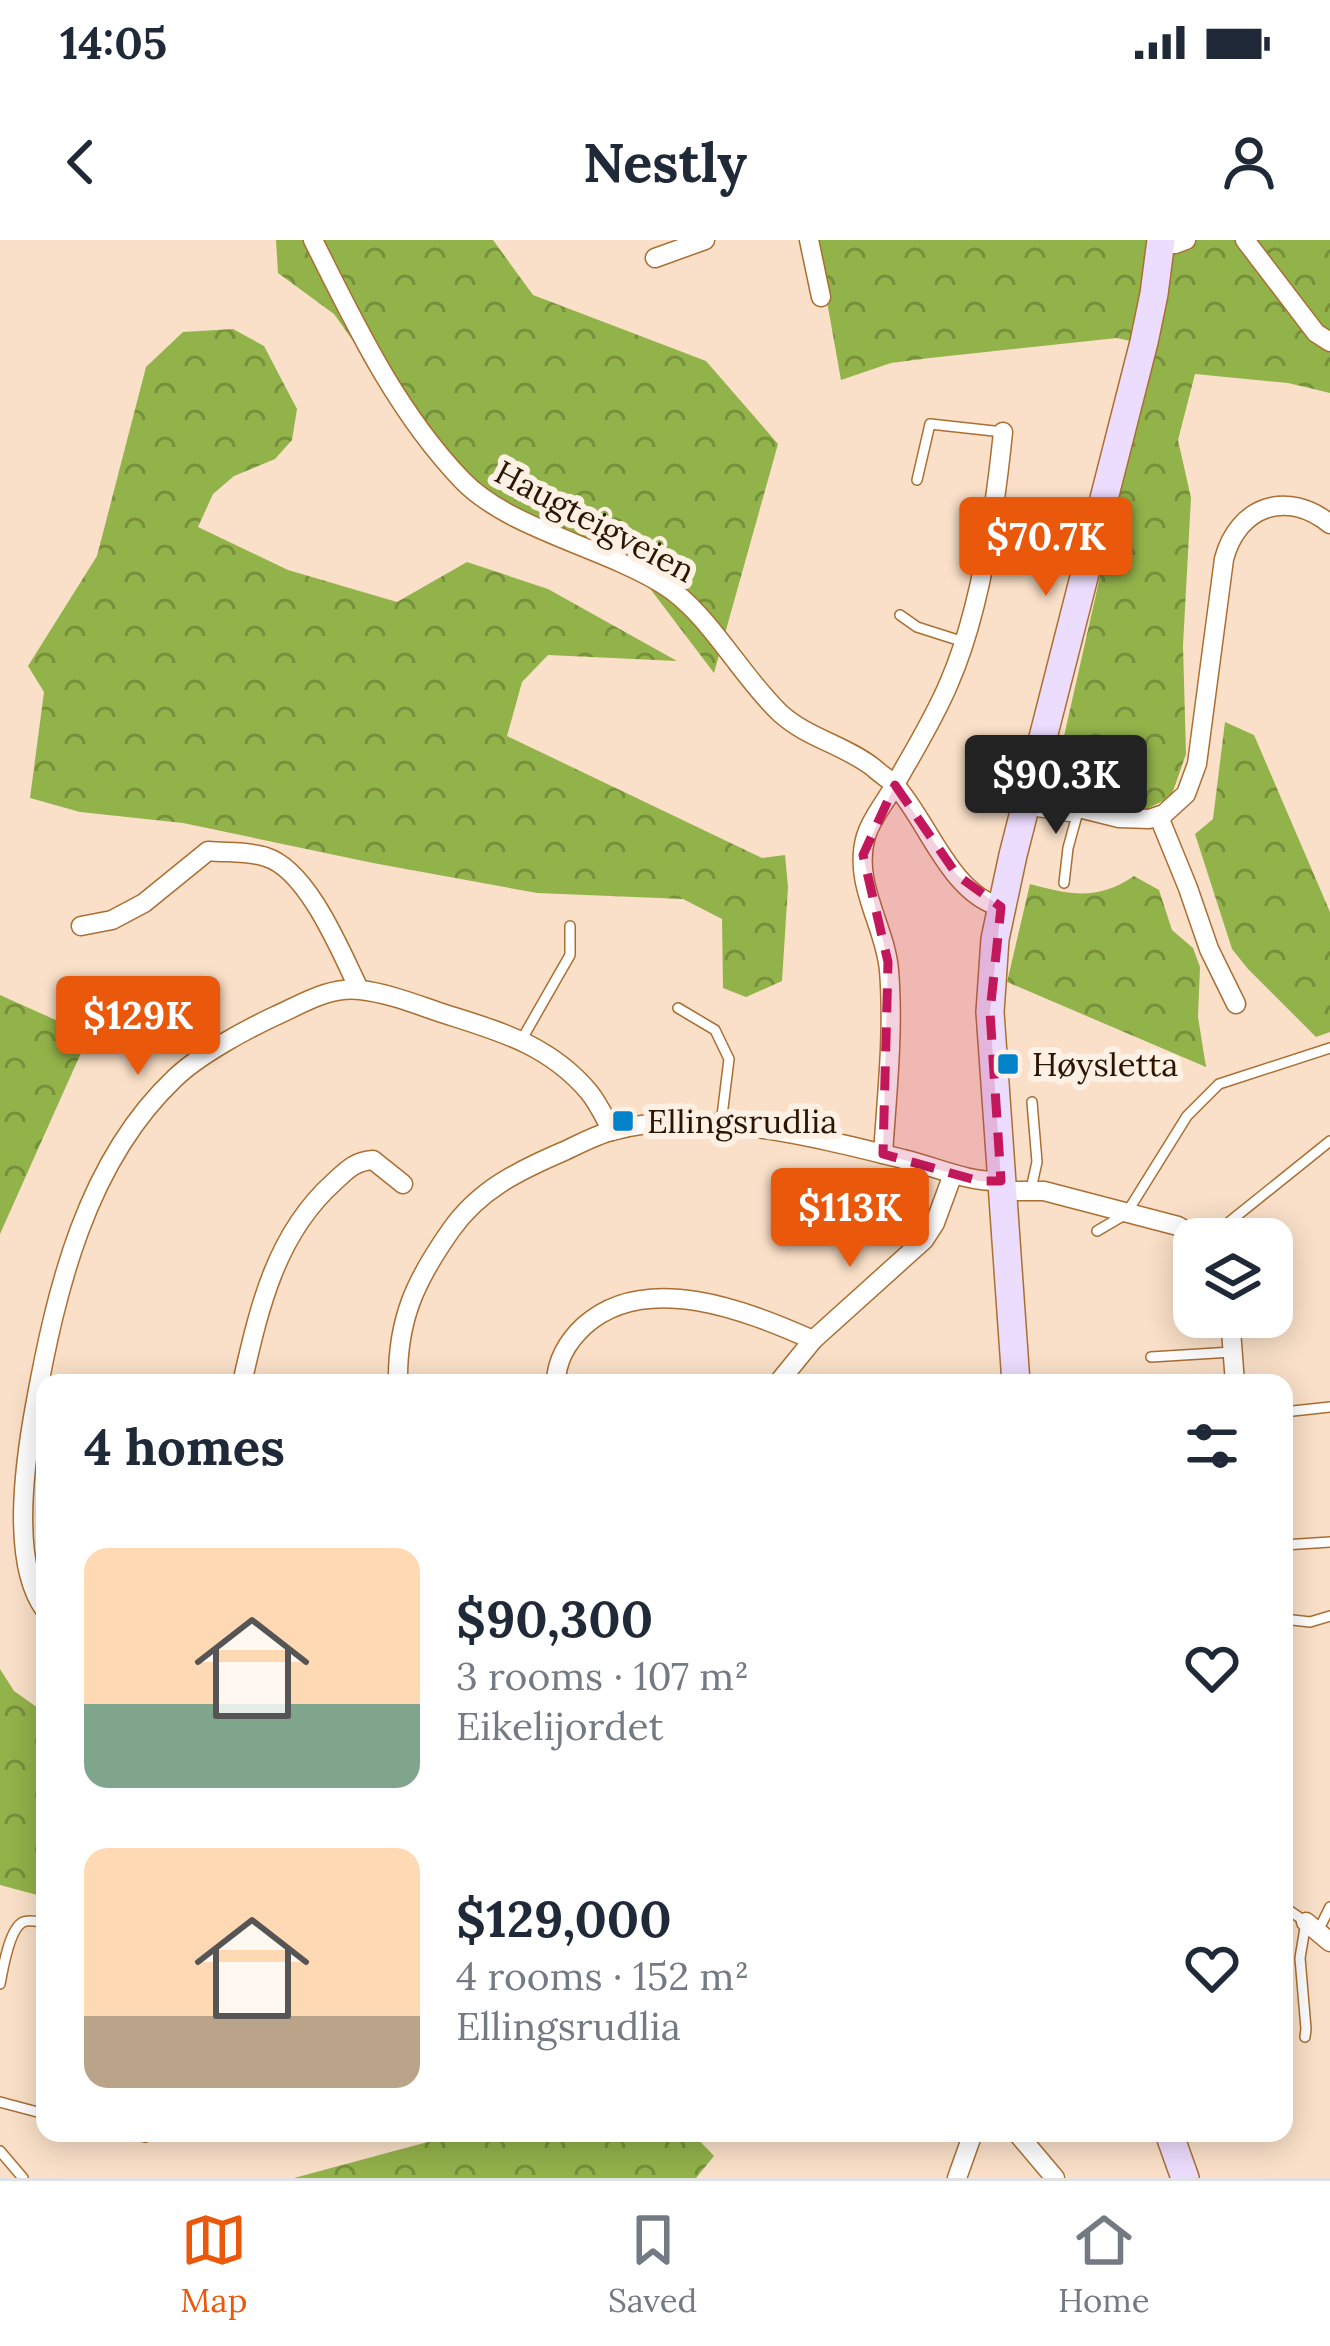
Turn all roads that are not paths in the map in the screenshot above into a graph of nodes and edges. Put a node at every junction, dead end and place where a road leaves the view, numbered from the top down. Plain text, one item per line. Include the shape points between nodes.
1 (313, 240) edge
2 (705, 240) edge
3 (809, 240) edge
4 (1245, 240) edge
5 (1169, 241) edge
6 (655, 258) dead end
7 (821, 297) dead end
8 (1330, 342) edge
9 (1003, 432) joint
10 (917, 480) dead end
11 (1330, 524) edge
12 (900, 615) dead end
13 (964, 642) junction
14 (895, 785) junction
15 (1028, 794) junction
16 (1079, 808) junction
17 (1159, 817) junction
18 (1064, 884) dead end
19 (1001, 907) junction
20 (81, 926) dead end
21 (571, 926) dead end
22 (359, 989) junction
23 (1236, 1004) dead end
24 (678, 1008) dead end
25 (522, 1039) junction
26 (1330, 1048) edge
27 (1032, 1102) dead end
28 (721, 1124) junction
29 (612, 1130) junction
30 (1330, 1142) edge
31 (883, 1154) junction
32 (952, 1174) junction
33 (403, 1184) dead end
34 (1001, 1186) junction
35 (1030, 1189) junction
36 (1126, 1214) junction
37 (1231, 1218) edge
38 (1173, 1225) edge
39 (1097, 1231) dead end
40 (1231, 1338) edge
41 (813, 1340) junction
42 (1232, 1352) junction
43 (1151, 1357) dead end
44 (40, 1374) edge
45 (244, 1374) edge
46 (399, 1374) edge
47 (556, 1374) edge
48 (785, 1374) edge
49 (1015, 1374) edge
50 (1233, 1374) edge
51 (36, 1399) edge
52 (1330, 1407) edge
53 (1293, 1411) edge
54 (1330, 1542) edge
55 (1293, 1544) edge
56 (36, 1595) edge
57 (1330, 1616) edge
58 (1293, 1620) edge
59 (1330, 1907) edge
60 (1293, 1914) edge
61 (36, 1922) edge
62 (1318, 1932) edge
63 (0, 1984) edge
64 (1305, 2037) dead end
65 (0, 2102) edge
66 (36, 2112) edge
67 (970, 2142) edge
68 (1025, 2142) edge
69 (1172, 2142) edge
70 (0, 2151) edge
71 (23, 2178) edge
72 (957, 2178) edge
73 (1055, 2178) edge
74 (1185, 2178) edge

1 - 14 street, Haugteigveien via 387,381 478,495 674,592 796,728
2 - 6 street
3 - 7 street
4 - 8 street
5 - 15 main road
9 - 10 lane via 930,424
9 - 13 street via 996,503
11 - 17 street via 1288,505 1258,512 1235,531 1224,559 1193,780
12 - 13 lane
13 - 14 street
14 - 19 street, Haugteigveien via 957,875
14 - 31 street via 866,832 862,855 888,962
15 - 16 street via 1074,799
15 - 19 main road
16 - 17 street
16 - 18 lane
17 - 23 street
19 - 34 main road via 990,1012
20 - 22 street via 144,903 208,851 267,857 319,907
21 - 25 lane via 570,955
22 - 25 street
22 - 44 street via 328,992 250,1027 178,1075 134,1122 70,1250
24 - 28 lane via 715,1030 729,1059
25 - 29 street via 590,1093
26 - 36 lane via 1220,1084 1186,1116
27 - 35 lane via 1037,1162
28 - 29 street
28 - 31 street
29 - 46 street via 503,1179 460,1216 407,1304
30 - 37 lane
31 - 32 street
32 - 34 street
32 - 41 street via 924,1240
33 - 45 street via 373,1160 358,1160 319,1196 280,1252
34 - 35 street
34 - 49 main road
35 - 36 street
36 - 38 street
36 - 39 lane
40 - 42 street
41 - 47 street via 773,1322 658,1298 617,1304 589,1322 569,1340
41 - 48 street
42 - 43 lane
42 - 50 street
51 - 56 street via 23,1502
52 - 53 lane
54 - 55 lane
57 - 58 lane
59 - 62 lane
60 - 62 lane
61 - 63 lane via 19,1924
62 - 64 lane via 1300,1958
65 - 66 lane
67 - 72 street
68 - 73 street
69 - 74 main road
70 - 71 lane

